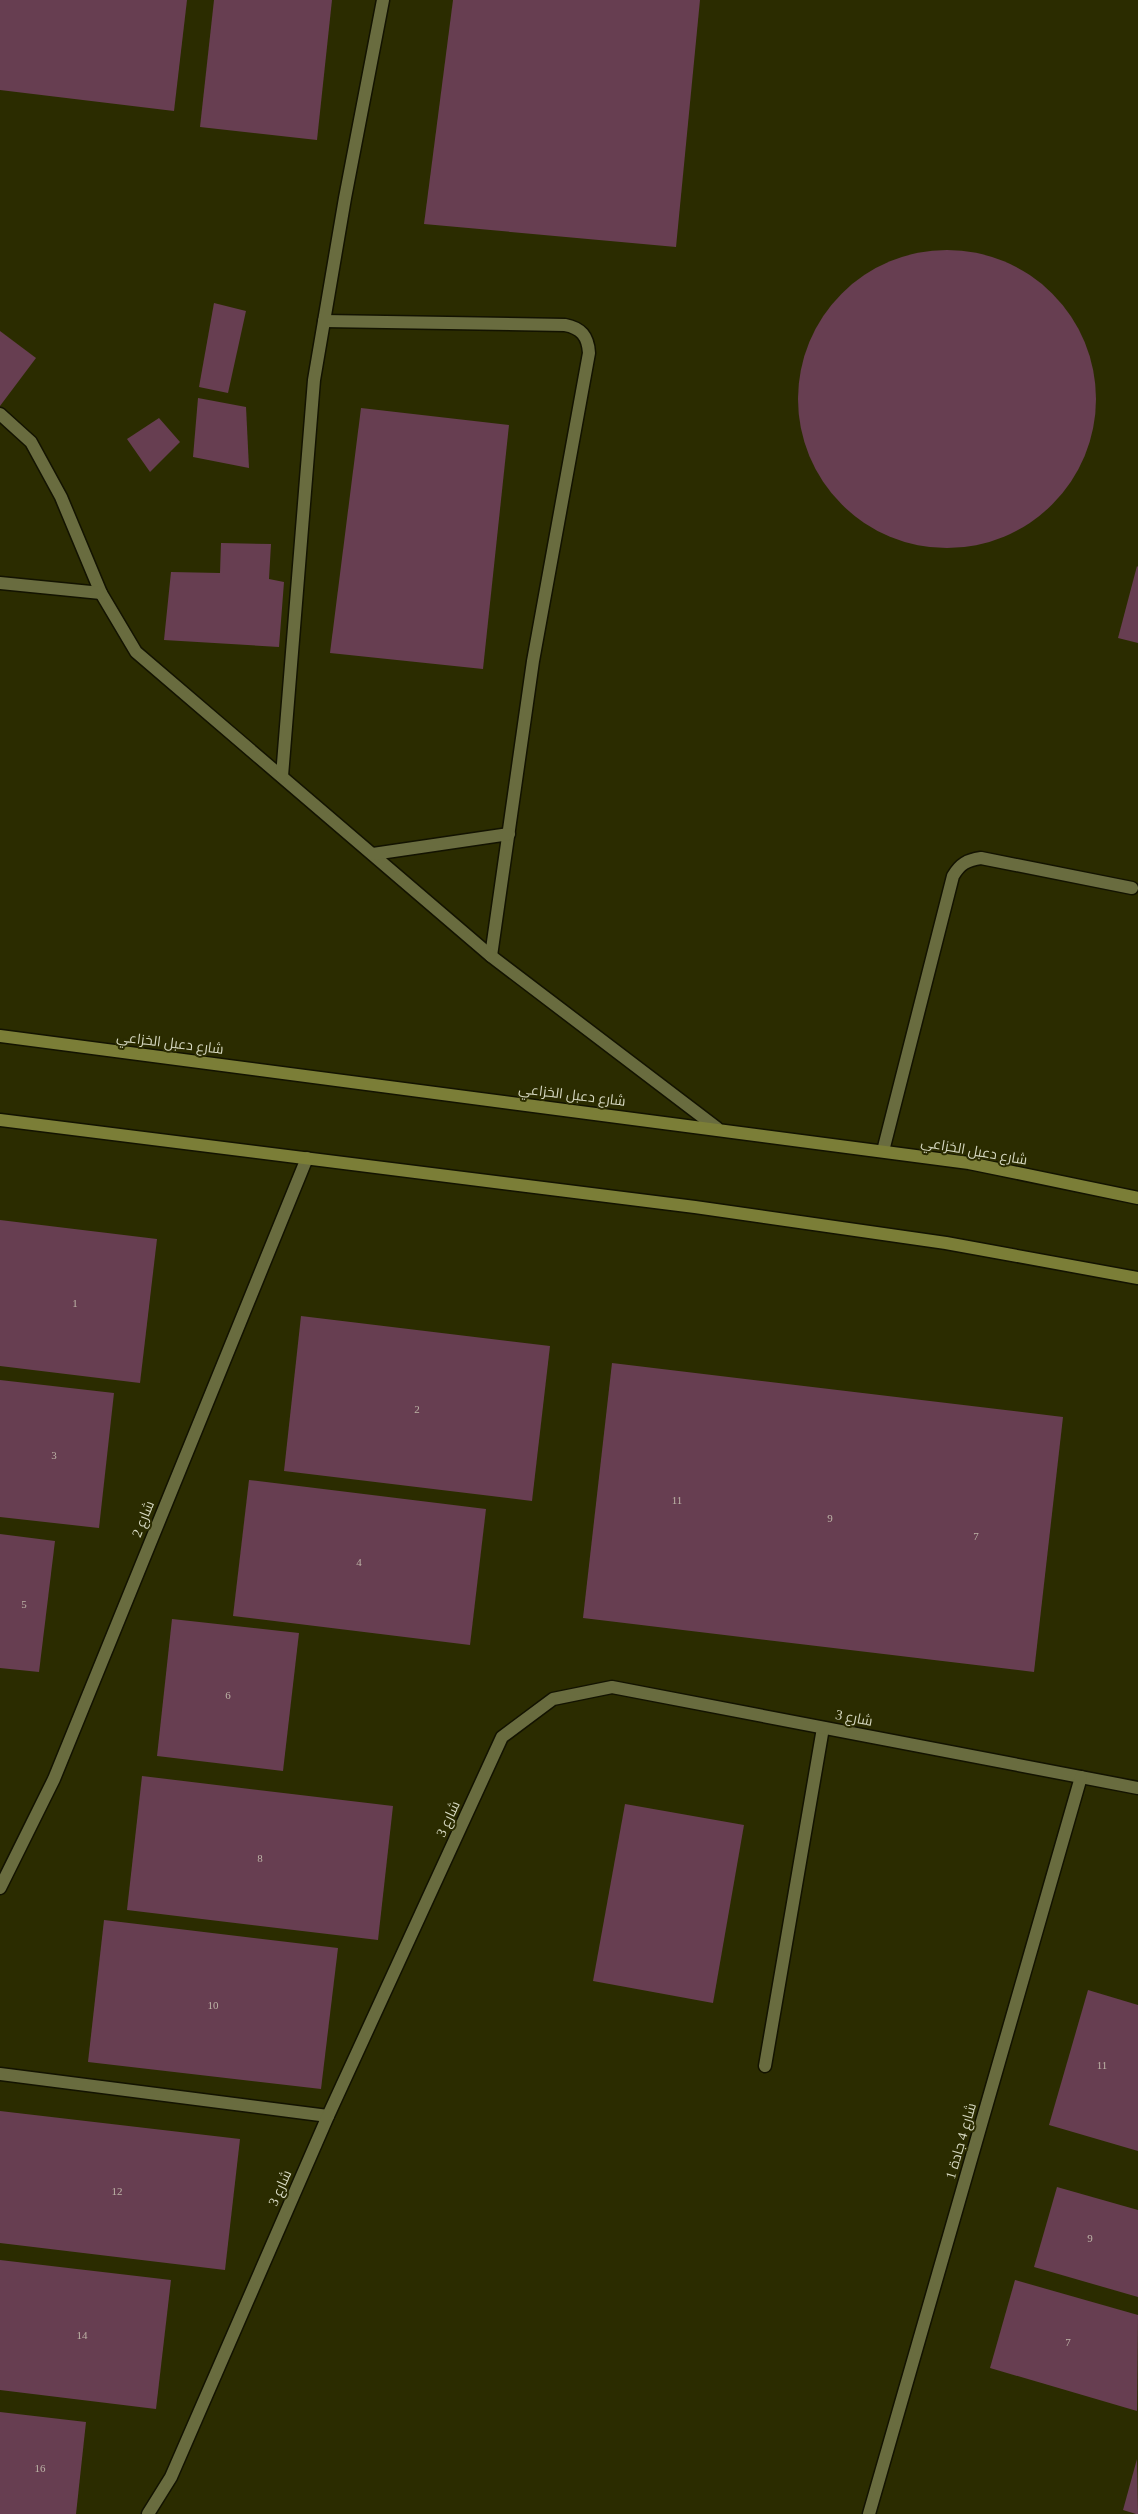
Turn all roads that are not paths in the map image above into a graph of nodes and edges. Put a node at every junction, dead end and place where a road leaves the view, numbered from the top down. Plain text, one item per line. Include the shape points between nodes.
1 (383, 0) edge
2 (324, 321) junction
3 (0, 414) edge
4 (0, 583) edge
5 (101, 593) junction
6 (282, 776) junction
7 (509, 834) junction
8 (374, 854) junction
9 (1132, 888) dead end
10 (491, 956) junction
11 (0, 1036) edge
12 (0, 1120) edge
13 (717, 1128) junction
14 (883, 1151) junction
15 (307, 1158) junction
16 (1138, 1198) edge
17 (1138, 1278) edge
18 (823, 1728) junction
19 (1082, 1777) junction
20 (1138, 1788) edge
21 (0, 1888) edge
22 (765, 2066) dead end
23 (0, 2074) edge
24 (328, 2116) junction
25 (148, 2514) edge
26 (869, 2514) edge

1 - 2 street
2 - 6 street via 314,380
2 - 7 street via 565,324 576,327 588,343 578,417 533,661
3 - 5 street via 31,442 61,497
4 - 5 street
5 - 6 street via 136,652
6 - 8 street
7 - 8 street
7 - 10 street
8 - 10 street
9 - 14 street via 981,858 970,859 959,866
10 - 13 street
11 - 13 main road, شارع دعبل الخزاعي
12 - 15 main road
13 - 14 main road, شارع دعبل الخزاعي
14 - 16 main road, شارع دعبل الخزاعي via 970,1163
15 - 17 main road via 715,1209 946,1243
15 - 21 street, شارع 2 via 54,1779
18 - 19 street, شارع 3
18 - 22 street
18 - 24 street, شارع 3 via 612,1687 553,1699 502,1737
19 - 20 street, شارع 3
19 - 26 street, شارع 4 جادة 1
23 - 24 street
24 - 25 street, شارع 3 via 171,2477

